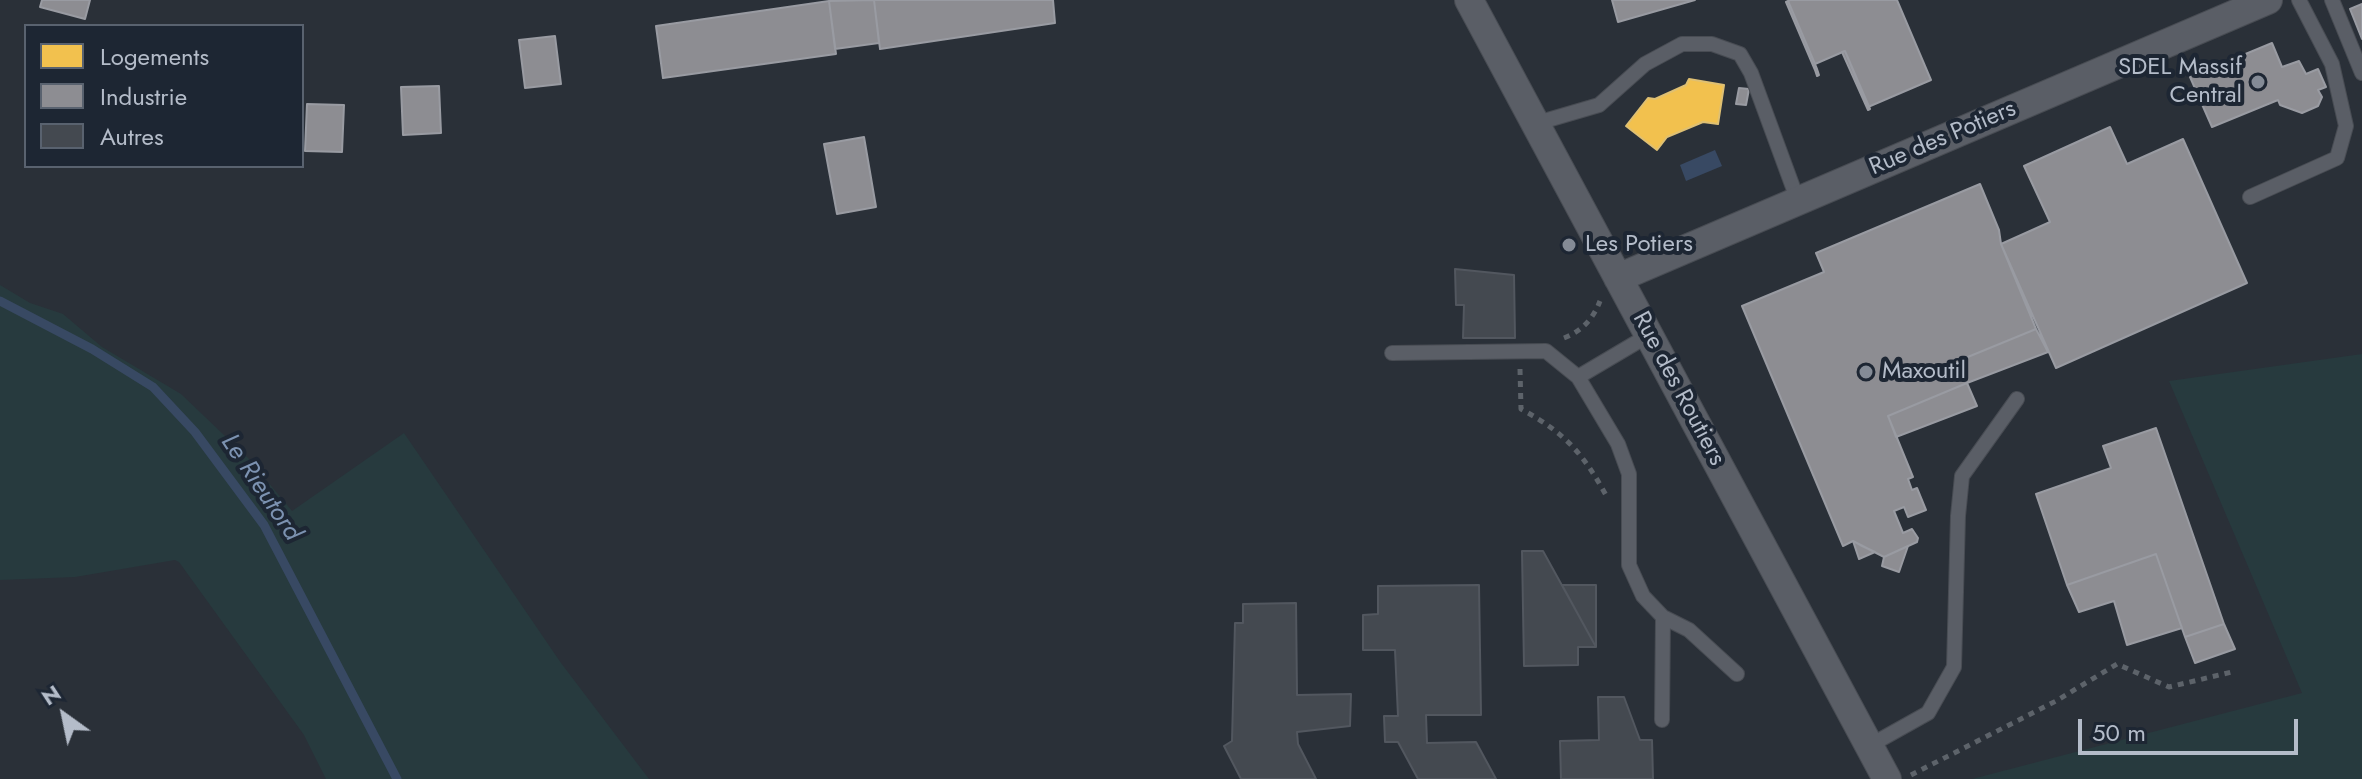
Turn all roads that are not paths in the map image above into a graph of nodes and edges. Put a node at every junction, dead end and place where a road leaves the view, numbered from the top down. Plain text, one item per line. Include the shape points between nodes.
1 (1469, 0) edge
2 (2268, 0) edge
3 (2299, 0) edge
4 (2332, 0) edge
5 (2362, 73) edge
6 (1534, 124) junction
7 (2250, 197) dead end
8 (1798, 201) junction
9 (1618, 278) junction
10 (1649, 335) junction
11 (1392, 353) dead end
12 (1578, 377) junction
13 (2017, 399) dead end
14 (1663, 617) junction
15 (1737, 674) dead end
16 (1662, 720) dead end
17 (1869, 746) junction
18 (1887, 779) edge

1 - 6 street, Rue des Routiers
2 - 8 street, Rue des Potiers
3 - 7 lane via 2332,64 2346,126 2337,158
4 - 5 lane
6 - 8 lane via 1599,105 1645,64 1682,44 1712,44 1740,54 1751,73
6 - 9 street, Rue des Routiers
8 - 9 street, Rue des Potiers
9 - 10 street, Rue des Routiers
10 - 12 lane
10 - 17 street, Rue des Routiers
11 - 12 lane via 1546,351
12 - 14 lane via 1618,444 1629,474 1629,565 1643,596
13 - 17 lane via 1962,476 1954,667 1928,713
14 - 15 lane via 1689,630
14 - 16 lane
17 - 18 street, Rue des Routiers

